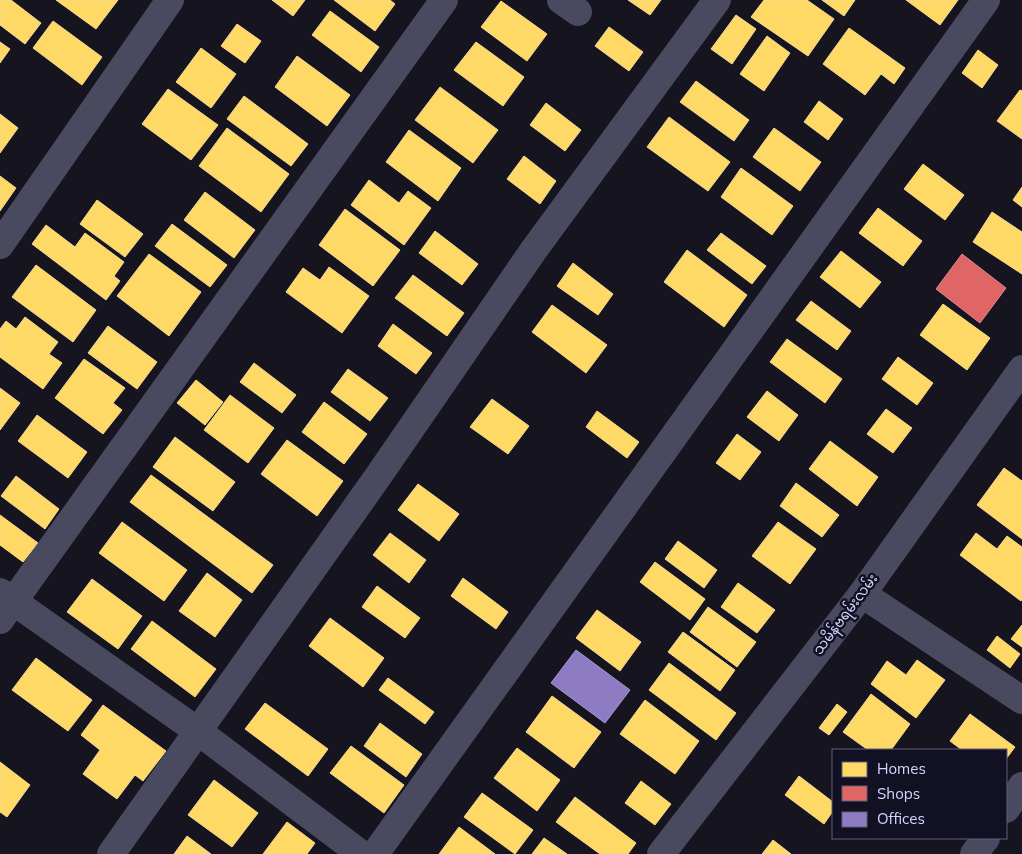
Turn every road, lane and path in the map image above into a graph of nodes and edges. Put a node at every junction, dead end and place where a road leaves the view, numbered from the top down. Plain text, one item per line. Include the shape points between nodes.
1 (170, 0) edge
2 (444, 0) edge
3 (717, 0) edge
4 (986, 0) edge
5 (0, 245) edge
6 (1022, 369) edge
7 (862, 594) junction
8 (4, 604) edge
9 (1022, 700) edge
10 (199, 732) junction
11 (1022, 786) edge
12 (1007, 808) edge
13 (985, 839) edge
14 (111, 854) edge
15 (361, 854) edge
16 (375, 854) edge
17 (662, 854) edge
18 (974, 854) edge

1 - 5 street
2 - 8 street
3 - 10 street via 533,251
4 - 16 street
6 - 7 street, သမိန်ဗရမ်းလမ်း
7 - 9 street
7 - 17 street, သမိန်ဗရမ်းလမ်း
8 - 10 street
10 - 14 street
10 - 15 street
11 - 12 street
13 - 18 street

